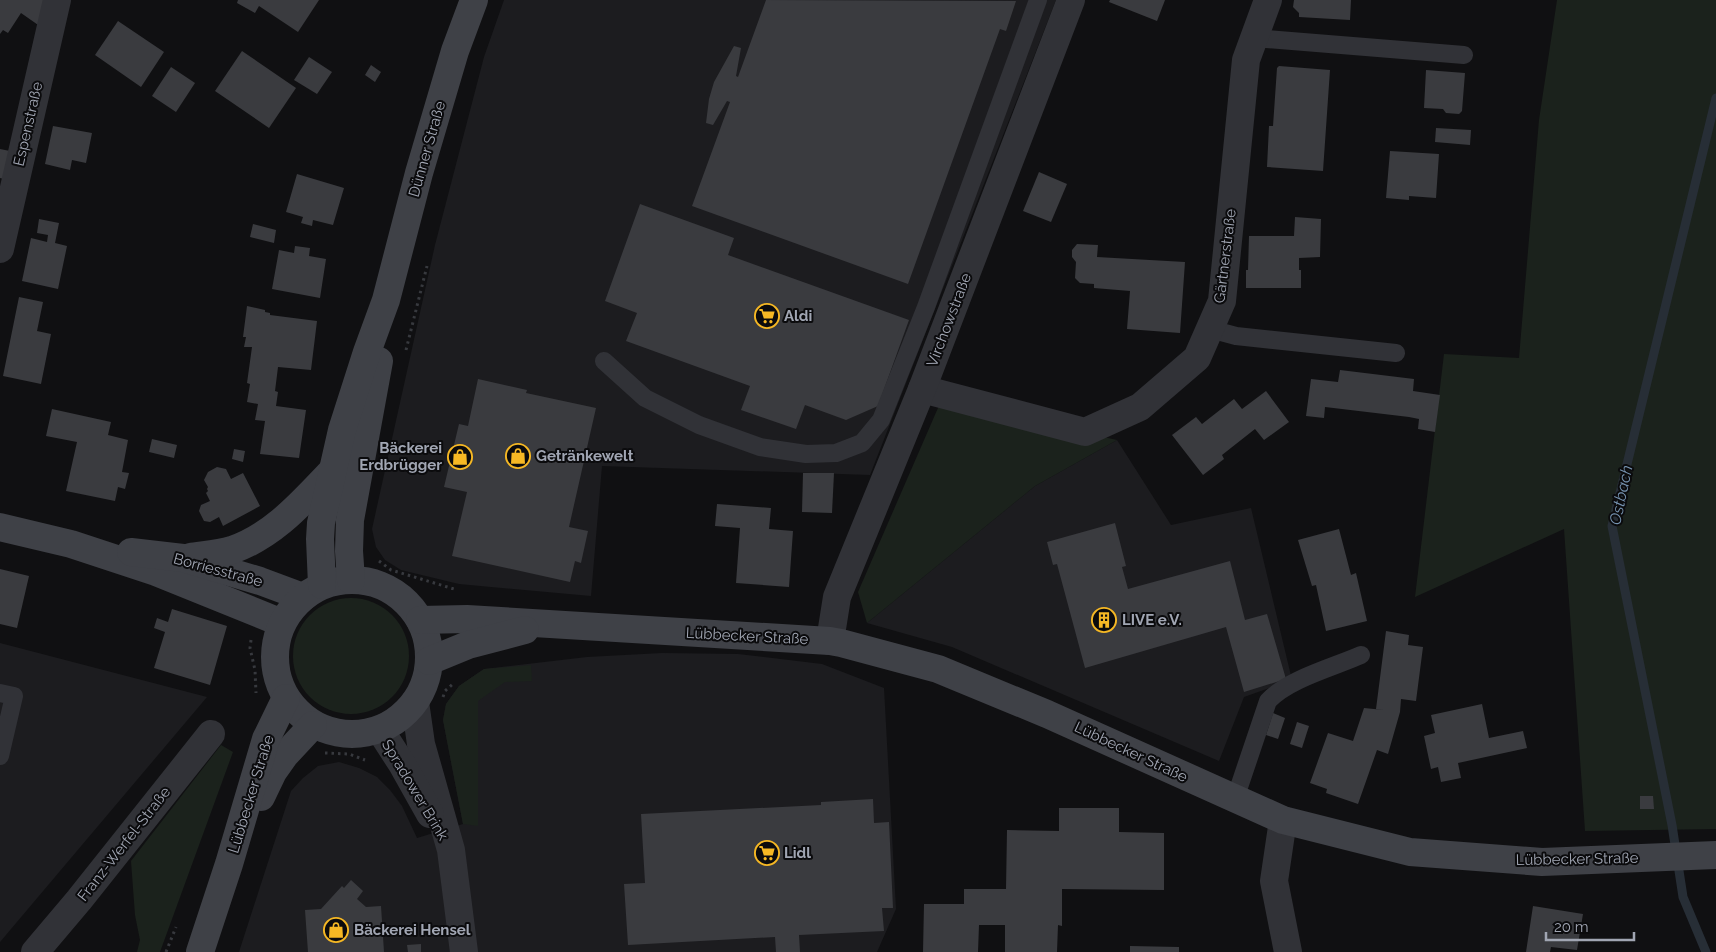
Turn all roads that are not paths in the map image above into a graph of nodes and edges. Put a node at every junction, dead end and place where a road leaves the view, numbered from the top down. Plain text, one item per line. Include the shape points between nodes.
1 (56, 0) edge
2 (474, 0) edge
3 (1038, 0) edge
4 (1071, 0) edge
5 (1268, 0) edge
6 (1254, 38) junction
7 (1464, 55) dead end
8 (0, 249) edge
9 (386, 300) junction
10 (1210, 329) junction
11 (1396, 353) dead end
12 (604, 361) dead end
13 (922, 389) junction
14 (334, 469) junction
15 (0, 527) edge
16 (71, 544) junction
17 (183, 558) junction
18 (351, 580) junction
19 (312, 591) junction
20 (270, 618) junction
21 (420, 620) junction
22 (548, 624) junction
23 (830, 641) junction
24 (1361, 655) dead end
25 (429, 661) junction
26 (0, 693) edge
27 (286, 698) junction
28 (415, 702) junction
29 (313, 725) junction
30 (380, 730) junction
31 (211, 734) dead end
32 (0, 756) edge
33 (1235, 799) junction
34 (1283, 820) junction
35 (451, 850) junction
36 (1716, 855) edge
37 (229, 864) junction
38 (35, 952) edge
39 (200, 952) edge
40 (464, 952) edge
41 (1288, 952) edge

1 - 8 street, Espenstraße
2 - 9 main road, Dünner Straße via 455,51 419,173
3 - 12 lane via 926,307 881,420 862,443 836,453 806,454 760,447 699,425 645,398
4 - 13 street, Virchowstraße
5 - 6 street, Gärtnerstraße
6 - 7 lane
6 - 10 street, Gärtnerstraße via 1246,60 1222,301
9 - 14 main road, Dünner Straße via 342,430
9 - 18 main road, Dünner Straße via 380,355 350,520 358,551
10 - 11 lane via 1236,336
10 - 13 street, Gärtnerstraße via 1198,358 1140,407 1085,432
13 - 23 street, Virchowstraße via 837,597
14 - 17 main road via 281,523 258,538 231,550
14 - 19 main road, Dünner Straße via 321,523
15 - 16 main road, Borriesstraße
16 - 17 main road, Borriesstraße
16 - 20 main road, Borriesstraße via 156,572
17 - 19 main road, Borriesstraße via 260,581
18 - 19 main road via 336,581
18 - 21 main road via 367,581 395,593
19 - 20 main road via 291,609
20 - 27 main road via 276,640 276,674
21 - 22 main road, Lübbecker Straße
21 - 25 main road via 427,637
22 - 23 main road, Lübbecker Straße
22 - 25 main road, Lübbecker Straße via 460,648
23 - 33 main road, Lübbecker Straße via 938,669 1048,714
24 - 33 lane via 1290,684 1268,701
25 - 28 main road via 423,689
26 - 32 lane via 14,696
27 - 29 main road via 294,710
27 - 37 main road, Lübbecker Straße via 266,739
28 - 30 main road via 400,718
28 - 35 street, Spradower Brink via 421,744
29 - 30 main road via 325,731 353,735
29 - 37 main road, Lübbecker Straße via 273,772
30 - 35 street, Spradower Brink
31 - 38 street, Franz-Werfel-Straße
33 - 34 main road, Lübbecker Straße
34 - 36 main road, Lübbecker Straße via 1410,852 1542,862
34 - 41 street via 1274,881
35 - 40 street, Spradower Brink
37 - 39 main road, Lübbecker Straße

